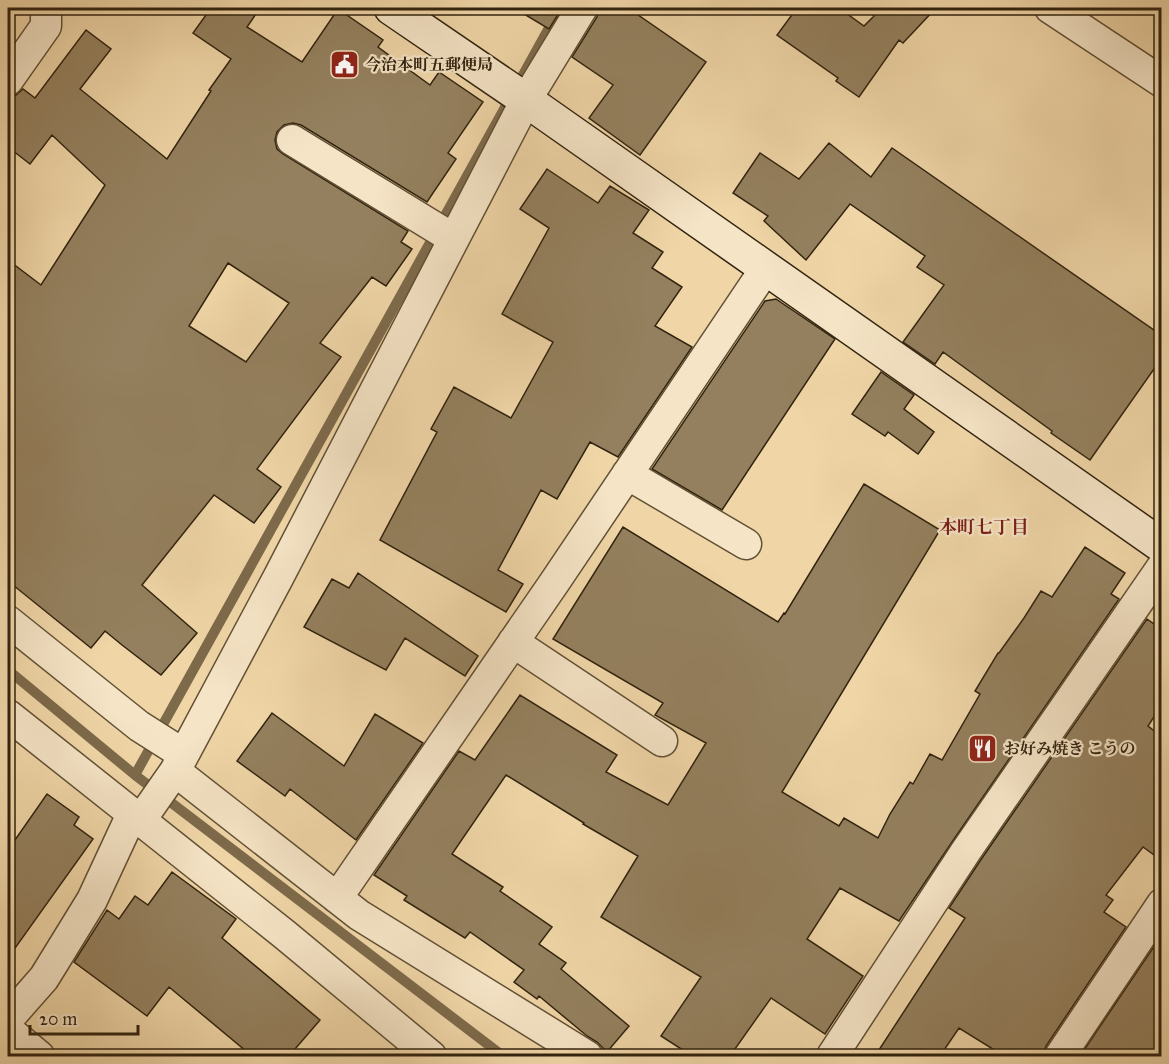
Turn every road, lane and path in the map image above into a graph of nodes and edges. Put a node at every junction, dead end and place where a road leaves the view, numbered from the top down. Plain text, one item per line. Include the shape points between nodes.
1 (45, 8) edge
2 (392, 8) edge
3 (582, 8) edge
4 (1050, 8) edge
5 (8, 80) edge
6 (1161, 82) edge
7 (526, 100) junction
8 (292, 140) dead end
9 (454, 239) junction
10 (766, 268) junction
11 (627, 474) junction
12 (746, 544) dead end
13 (1161, 546) edge
14 (1161, 567) edge
15 (8, 621) edge
16 (513, 642) junction
17 (8, 715) edge
18 (662, 741) dead end
19 (177, 766) junction
20 (139, 816) junction
21 (337, 898) junction
22 (1161, 904) edge
23 (8, 1019) edge
24 (8, 1030) edge
25 (39, 1056) edge
26 (430, 1056) edge
27 (587, 1056) edge
28 (832, 1056) edge
29 (1060, 1056) edge

1 - 5 street via 46,26
2 - 7 street
3 - 7 street
4 - 6 street
7 - 9 street
7 - 10 street
8 - 9 street
9 - 19 street
10 - 11 street
10 - 13 street
11 - 12 street
11 - 16 street
14 - 28 street via 966,851
15 - 19 street via 139,726
16 - 18 street
16 - 21 street
17 - 20 street
19 - 20 street
19 - 21 street
20 - 23 street via 44,978
20 - 26 street
21 - 27 street
22 - 29 street
24 - 25 street

